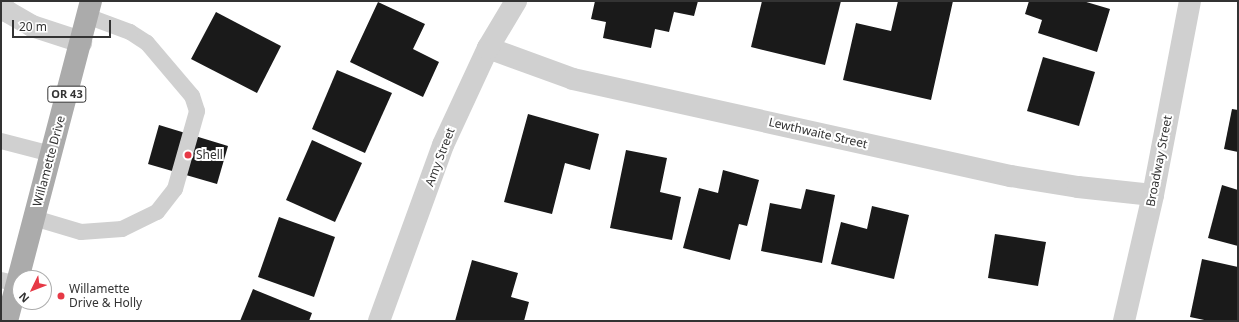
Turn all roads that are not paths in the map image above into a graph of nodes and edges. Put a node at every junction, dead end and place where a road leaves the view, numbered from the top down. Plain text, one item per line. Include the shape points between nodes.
1 (516, 1) edge
2 (1190, 1) edge
3 (1, 6) edge
4 (89, 8) edge
5 (81, 42) junction
6 (488, 48) junction
7 (1, 141) edge
8 (51, 154) junction
9 (1153, 195) junction
10 (34, 218) junction
11 (9, 282) edge
12 (7, 321) edge
13 (379, 321) edge
14 (1124, 321) edge

1 - 6 street, Amy Street
2 - 9 street, Broadway Street
3 - 5 street via 32,26
4 - 5 main road, Willamette Drive / OR 43
4 - 10 lane via 148,43 192,96 197,111 174,189 157,212 122,229 81,232
5 - 8 main road, Willamette Drive / OR 43
6 - 9 street, Lewthwaite Street via 573,79 1011,176 1078,187
6 - 13 street, Amy Street via 443,145
7 - 8 lane
8 - 10 main road, Willamette Drive / OR 43
9 - 14 street, Broadway Street
10 - 11 main road, Willamette Drive / OR 43
11 - 12 main road, Willamette Drive / OR 43

